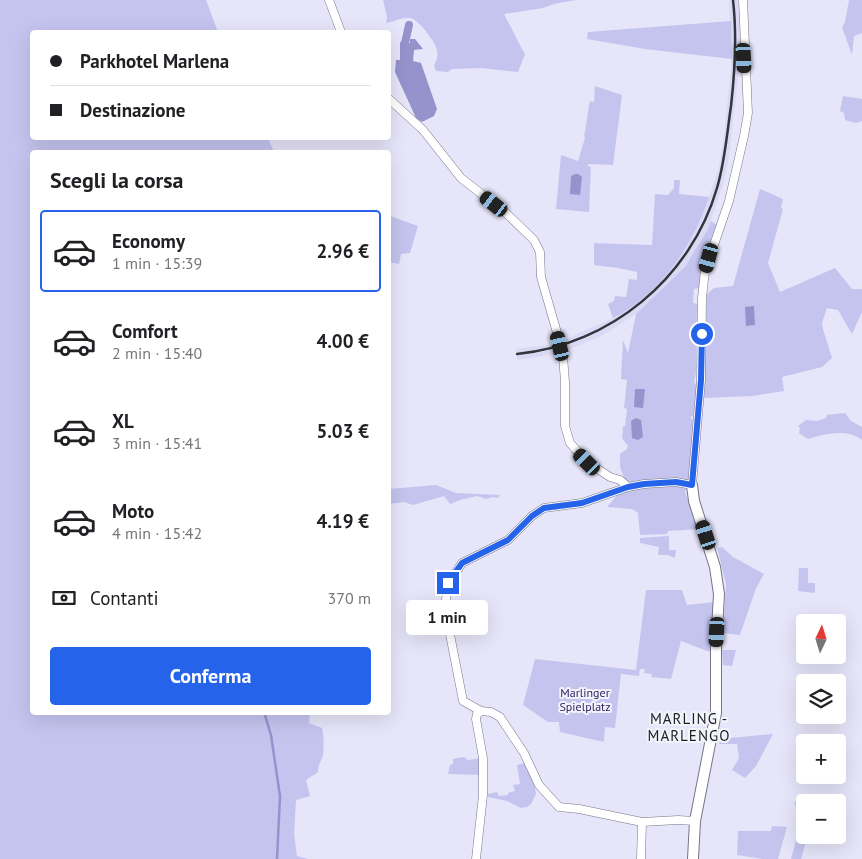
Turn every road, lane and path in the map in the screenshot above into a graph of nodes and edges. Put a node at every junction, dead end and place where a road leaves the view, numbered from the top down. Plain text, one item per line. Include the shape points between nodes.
1 (329, 0) edge
2 (743, 0) edge
3 (339, 30) edge
4 (391, 102) edge
5 (692, 485) junction
6 (628, 487) junction
7 (481, 711) junction
8 (695, 821) junction
9 (642, 822) junction
10 (476, 859) edge
11 (641, 859) edge
12 (694, 859) edge

1 - 3 street
2 - 5 street via 748,113 729,201 705,272 701,380
4 - 6 street, bridge via 438,146 461,178 534,240 540,252 541,277 563,356 565,426 570,443 587,462
5 - 6 street via 662,482
5 - 8 street via 715,567 719,594 716,713
6 - 7 street via 582,503 544,508 513,537 462,563 455,572 448,583 446,614 460,691 463,701
7 - 9 street via 500,716 524,753 539,785 559,807
7 - 10 street via 476,719 483,758 484,795
8 - 9 street
8 - 12 street
9 - 11 street

